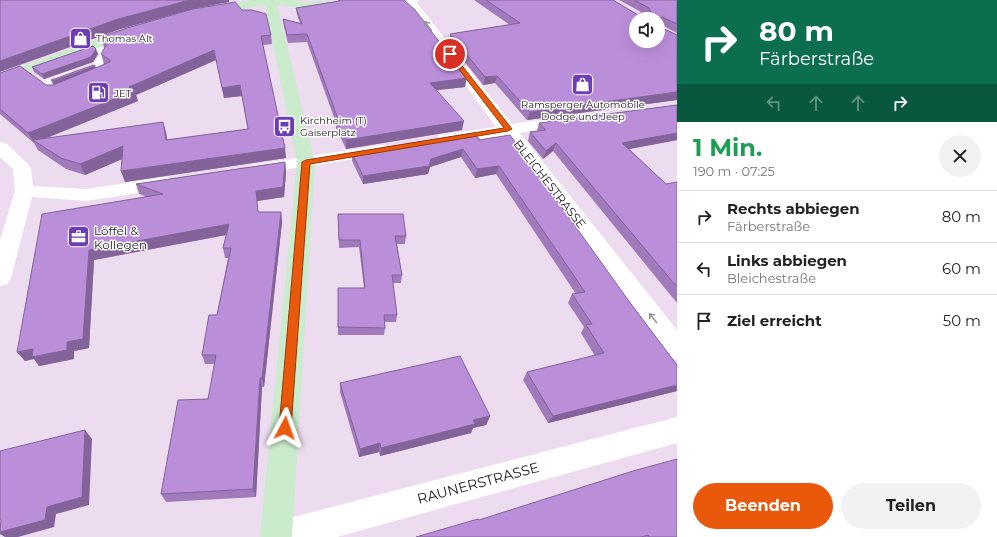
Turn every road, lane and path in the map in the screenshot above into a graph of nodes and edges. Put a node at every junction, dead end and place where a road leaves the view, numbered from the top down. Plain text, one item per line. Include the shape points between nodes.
1 (270, 0) edge
2 (352, 0) edge
3 (412, 0) edge
4 (201, 13) edge
5 (98, 48) junction
6 (77, 72) edge
7 (0, 79) edge
8 (36, 79) junction
9 (87, 79) edge
10 (0, 84) edge
11 (54, 92) edge
12 (585, 118) edge
13 (508, 129) junction
14 (430, 142) edge
15 (0, 147) edge
16 (399, 147) edge
17 (306, 162) junction
18 (243, 172) edge
19 (180, 181) edge
20 (24, 191) junction
21 (0, 278) edge
22 (677, 349) edge
23 (677, 430) edge
24 (277, 537) edge

1 - 2 street via 302,5
1 - 4 street
1 - 17 street
13 -> 3 street, BLEICHESTRASSE via 433,33 411,3
5 - 7 street via 141,30
5 - 8 street
5 - 9 lane via 105,54 94,66 107,71
6 - 8 lane
8 - 10 street
8 - 11 lane
12 - 13 street
13 - 14 street
22 -> 13 street, BLEICHESTRASSE
15 - 20 street via 22,168
16 - 17 street
17 - 18 street
17 - 24 street
19 - 20 street via 86,194
20 - 21 street
23 - 24 street, RAUNERSTRASSE

